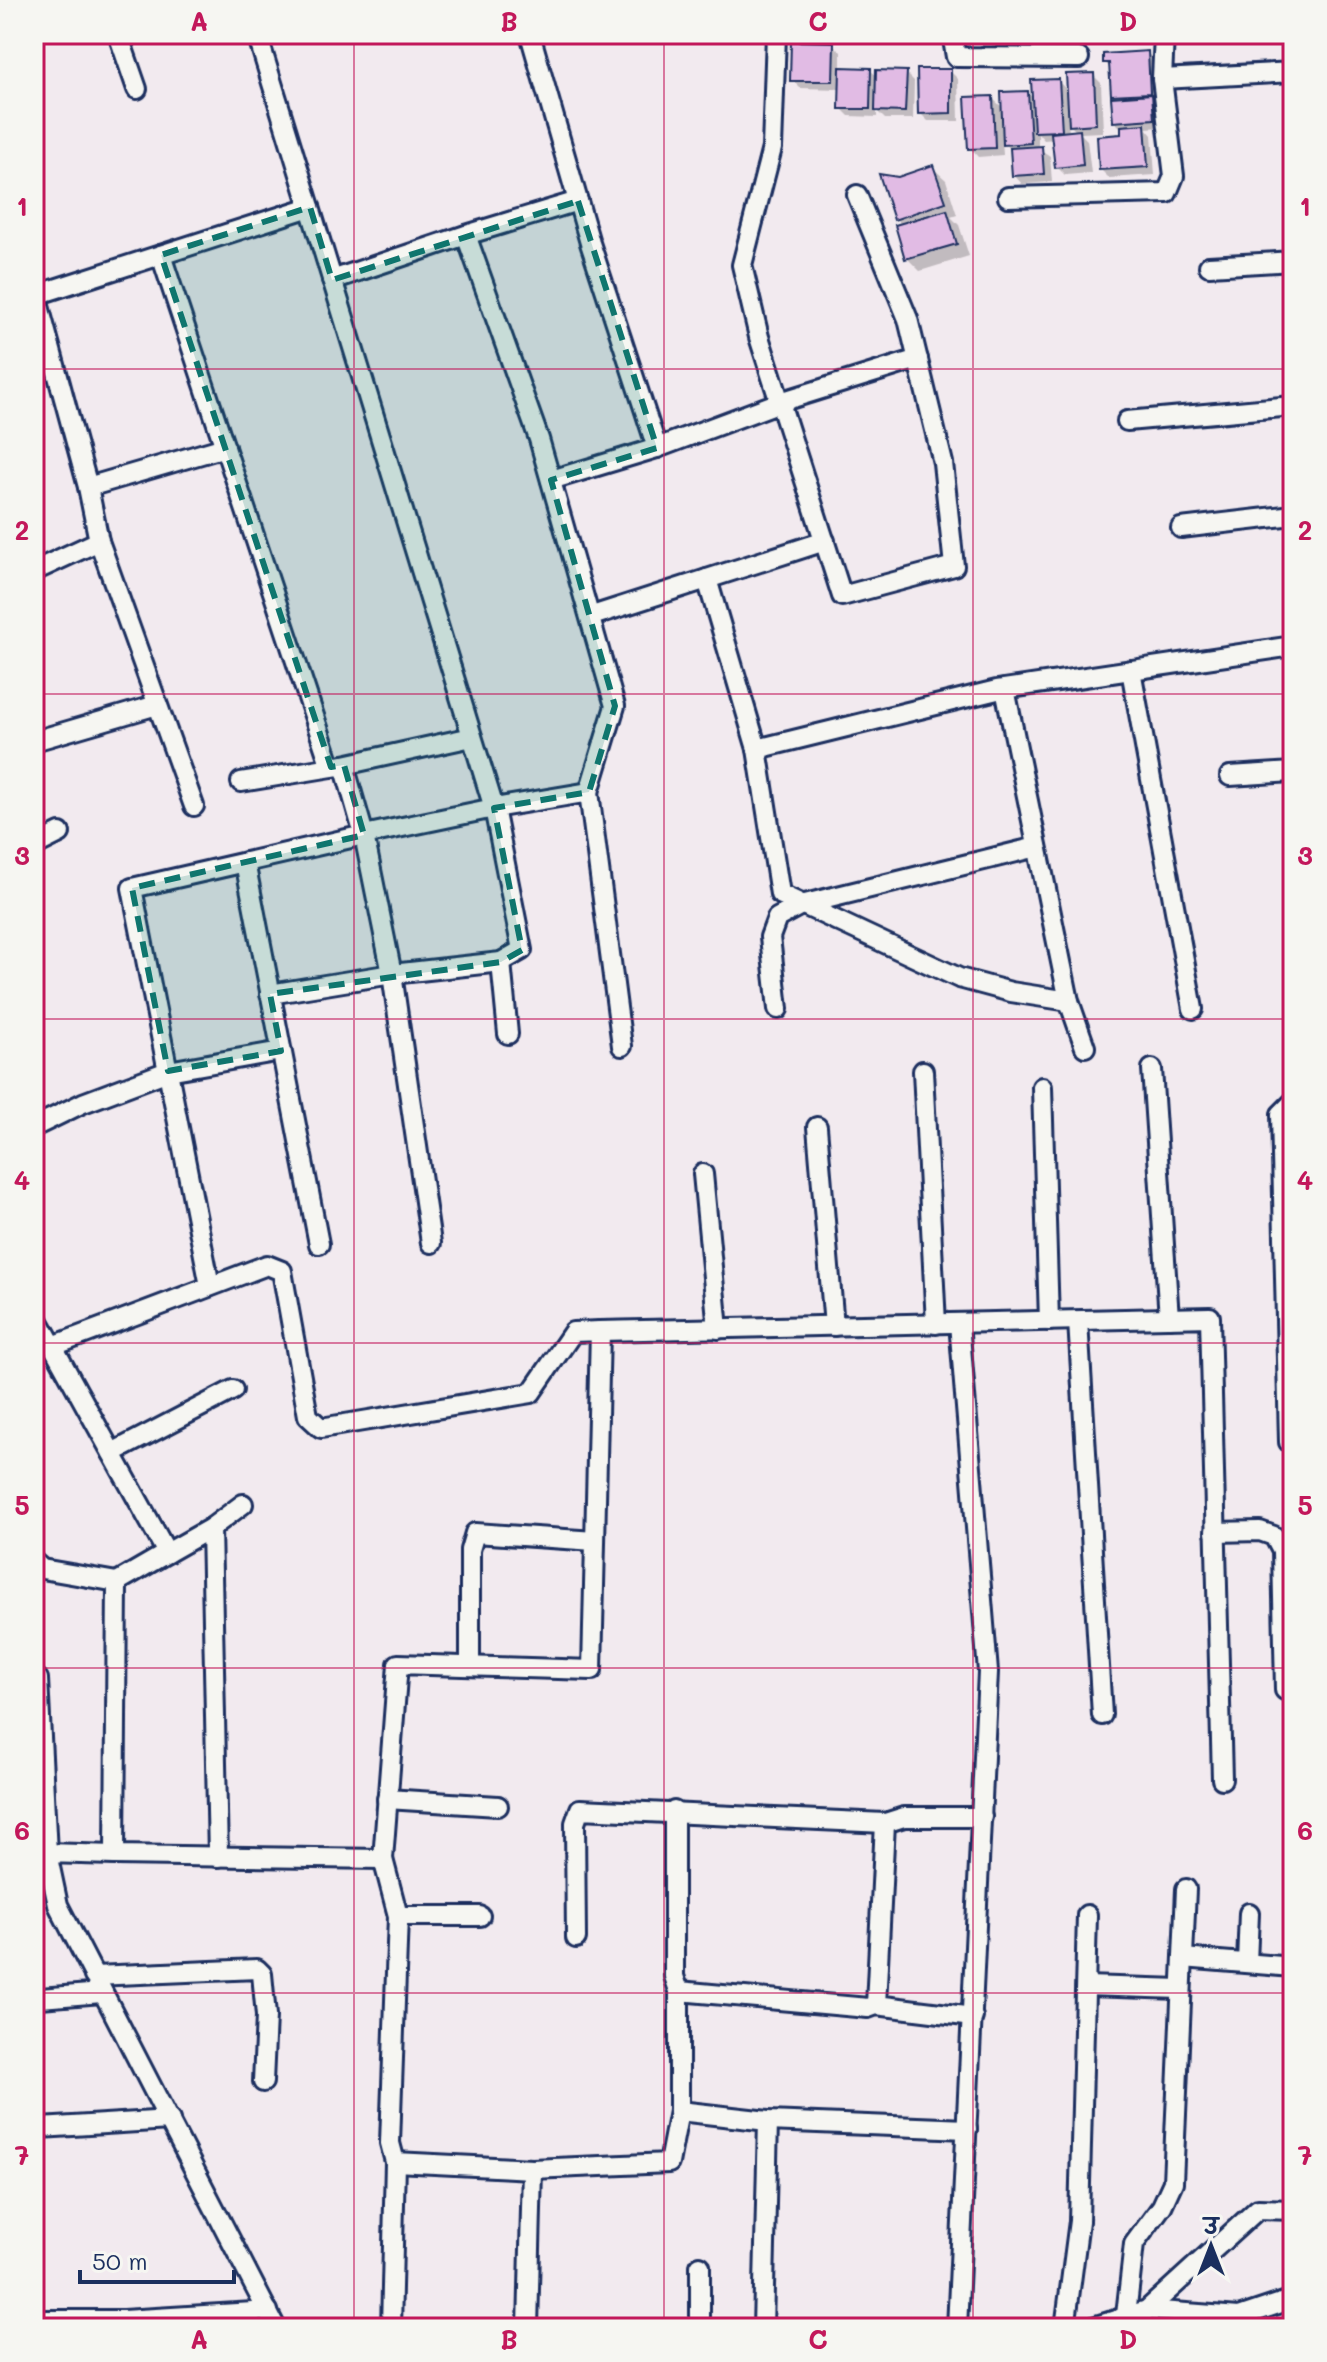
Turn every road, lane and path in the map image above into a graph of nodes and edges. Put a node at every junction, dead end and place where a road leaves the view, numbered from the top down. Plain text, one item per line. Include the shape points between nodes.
1 (118, 34) edge
2 (257, 34) edge
3 (530, 34) edge
4 (776, 34) edge
5 (952, 34) edge
6 (1164, 34) edge
7 (1079, 58) dead end
8 (1293, 72) edge
9 (1162, 79) junction
10 (137, 89) dead end
11 (857, 195) dead end
12 (1008, 197) dead end
13 (578, 201) junction
14 (310, 207) junction
15 (466, 235) junction
16 (161, 255) junction
17 (1293, 261) edge
18 (1209, 266) dead end
19 (332, 280) junction
20 (53, 359) junction
21 (918, 359) junction
22 (34, 364) edge
23 (780, 402) junction
24 (1293, 406) edge
25 (1127, 421) dead end
26 (225, 447) junction
27 (657, 448) junction
28 (551, 480) junction
29 (88, 487) junction
30 (1293, 515) edge
31 (1181, 528) dead end
32 (99, 541) junction
33 (825, 541) junction
34 (34, 571) edge
35 (707, 579) junction
36 (592, 616) junction
37 (1293, 646) edge
38 (1131, 670) junction
39 (1005, 689) junction
40 (157, 705) junction
41 (472, 737) junction
42 (34, 741) edge
43 (757, 749) junction
44 (338, 766) junction
45 (1293, 772) edge
46 (1230, 776) dead end
47 (241, 782) dead end
48 (589, 792) junction
49 (194, 806) dead end
50 (494, 808) junction
51 (60, 833) dead end
52 (364, 835) junction
53 (34, 846) edge
54 (1037, 847) junction
55 (245, 862) junction
56 (801, 905) junction
57 (501, 962) junction
58 (392, 974) junction
59 (270, 994) junction
60 (1069, 1001) junction
61 (778, 1009) dead end
62 (1193, 1009) dead end
63 (508, 1034) dead end
64 (622, 1046) dead end
65 (1085, 1047) dead end
66 (281, 1051) junction
67 (1152, 1069) dead end
68 (168, 1071) junction
69 (923, 1071) dead end
70 (1042, 1087) dead end
71 (1293, 1102) edge
72 (34, 1127) edge
73 (817, 1127) dead end
74 (703, 1174) dead end
75 (431, 1243) dead end
76 (319, 1244) dead end
77 (210, 1286) junction
78 (34, 1312) edge
79 (1169, 1318) junction
80 (1049, 1321) junction
81 (1078, 1321) junction
82 (959, 1323) junction
83 (936, 1324) junction
84 (834, 1326) junction
85 (718, 1329) junction
86 (600, 1331) junction
87 (53, 1346) junction
88 (233, 1390) dead end
89 (1289, 1442) dead end
90 (112, 1453) junction
91 (243, 1504) dead end
92 (211, 1528) junction
93 (1215, 1532) junction
94 (595, 1541) junction
95 (167, 1553) junction
96 (34, 1562) edge
97 (117, 1582) junction
98 (470, 1666) junction
99 (34, 1676) edge
100 (1285, 1690) dead end
101 (1102, 1715) dead end
102 (39, 1771) edge
103 (1222, 1779) dead end
104 (387, 1799) junction
105 (498, 1806) dead end
106 (674, 1811) junction
107 (982, 1817) junction
108 (885, 1823) junction
109 (41, 1853) edge
110 (115, 1855) junction
111 (218, 1857) junction
112 (383, 1859) junction
113 (1186, 1889) dead end
114 (1249, 1913) dead end
115 (1087, 1915) dead end
116 (398, 1916) junction
117 (480, 1916) dead end
118 (576, 1938) dead end
119 (1183, 1958) junction
120 (1247, 1963) junction
121 (1293, 1967) edge
122 (94, 1976) junction
123 (1086, 1986) junction
124 (1181, 1989) junction
125 (679, 1991) junction
126 (102, 1993) junction
127 (40, 1998) dead end
128 (876, 2005) junction
129 (973, 2017) junction
130 (263, 2082) dead end
131 (679, 2111) junction
132 (170, 2120) junction
133 (768, 2121) junction
134 (40, 2128) dead end
135 (967, 2129) junction
136 (395, 2162) junction
137 (532, 2169) junction
138 (1293, 2210) edge
139 (700, 2266) dead end
140 (1293, 2299) edge
141 (1147, 2310) junction
142 (1126, 2315) junction
143 (34, 2320) edge
144 (272, 2320) edge
145 (1238, 2322) edge
146 (391, 2328) edge
147 (528, 2328) edge
148 (700, 2328) edge
149 (763, 2328) edge
150 (957, 2328) edge
151 (1065, 2328) edge
152 (1090, 2328) edge

1 - 10 street
2 - 14 street
3 - 13 street
4 - 23 street via 772,148 742,265
5 - 7 street via 956,57
6 - 9 street
8 - 9 street
9 - 12 street via 1174,176 1167,193
11 - 21 street via 908,319
13 - 15 street
13 - 27 street
14 - 16 street
14 - 19 street
15 - 19 street
15 - 28 street
16 - 20 street via 36,295
16 - 26 street
17 - 18 street
19 - 41 street
20 - 22 street
20 - 29 street
21 - 23 street
21 - 33 street via 943,463 954,566 842,596
23 - 27 street
23 - 33 street
24 - 25 street
26 - 29 street
26 - 44 street
27 - 28 street
28 - 36 street
29 - 32 street
30 - 31 street
32 - 34 street
32 - 40 street
33 - 35 street
35 - 36 street
35 - 43 street
36 - 48 street via 615,706
37 - 38 street
38 - 39 street
38 - 62 street
39 - 43 street
39 - 54 street
40 - 42 street
40 - 49 street
41 - 44 street
41 - 50 street
43 - 56 street via 780,894
44 - 47 street
44 - 52 street
45 - 46 street
48 - 50 street
48 - 64 street
50 - 52 street
50 - 57 street via 522,950
51 - 53 street
52 - 55 street
52 - 58 street
54 - 56 street
54 - 60 street
55 - 59 street
55 - 68 street via 132,888
56 - 60 street via 959,978
56 - 61 street via 777,918 770,937
57 - 58 street
57 - 63 street
58 - 59 street
58 - 75 street
59 - 66 street
60 - 65 street
66 - 68 street
66 - 76 street
67 - 79 street
68 - 72 street
68 - 77 street
69 - 83 street
70 - 80 street
71 - 89 street via 1281,1114
73 - 84 street
74 - 85 street
77 - 86 street via 267,1265 282,1271 308,1416 321,1428 531,1393 573,1332
77 - 87 street
78 - 87 street
79 - 81 street
79 - 93 street via 1210,1317
80 - 81 street
80 - 82 street
81 - 101 street
82 - 83 street
82 - 107 street via 988,1672
83 - 84 street
84 - 85 street
85 - 86 street
86 - 94 street
87 - 90 street
88 - 90 street
90 - 95 street
91 - 92 street
92 - 95 street
92 - 111 street
93 - 100 street via 1260,1531 1274,1536 1282,1551
93 - 103 street
94 - 98 street via 592,1670
94 - 98 street via 475,1533 470,1550
95 - 97 street
96 - 97 street via 42,1569
97 - 110 street
98 - 104 street via 398,1664
99 - 102 street
102 - 109 street
104 - 105 street
104 - 112 street
106 - 108 street
106 - 118 street via 580,1809 575,1823
106 - 125 street via 674,1976
107 - 108 street via 904,1817
107 - 129 street
108 - 128 street
109 - 110 street
109 - 122 street via 58,1905
110 - 111 street
111 - 112 street
112 - 116 street
113 - 119 street
114 - 120 street
115 - 123 street
116 - 117 street
116 - 136 street via 390,2143
119 - 120 street
119 - 124 street
120 - 121 street
122 - 126 street
122 - 130 street via 257,1969 266,2016
123 - 124 street
123 - 151 street via 1079,2221
124 - 142 street via 1173,2182 1134,2244
125 - 128 street
125 - 131 street
126 - 127 street
126 - 132 street
128 - 129 street
129 - 135 street
131 - 133 street
131 - 137 street via 669,2163
132 - 134 street
132 - 144 street
133 - 135 street
133 - 149 street
135 - 150 street
136 - 137 street
136 - 146 street
137 - 147 street
138 - 141 street via 1258,2209
139 - 148 street
140 - 145 street
141 - 142 street
141 - 145 street
142 - 152 street
143 - 144 street

